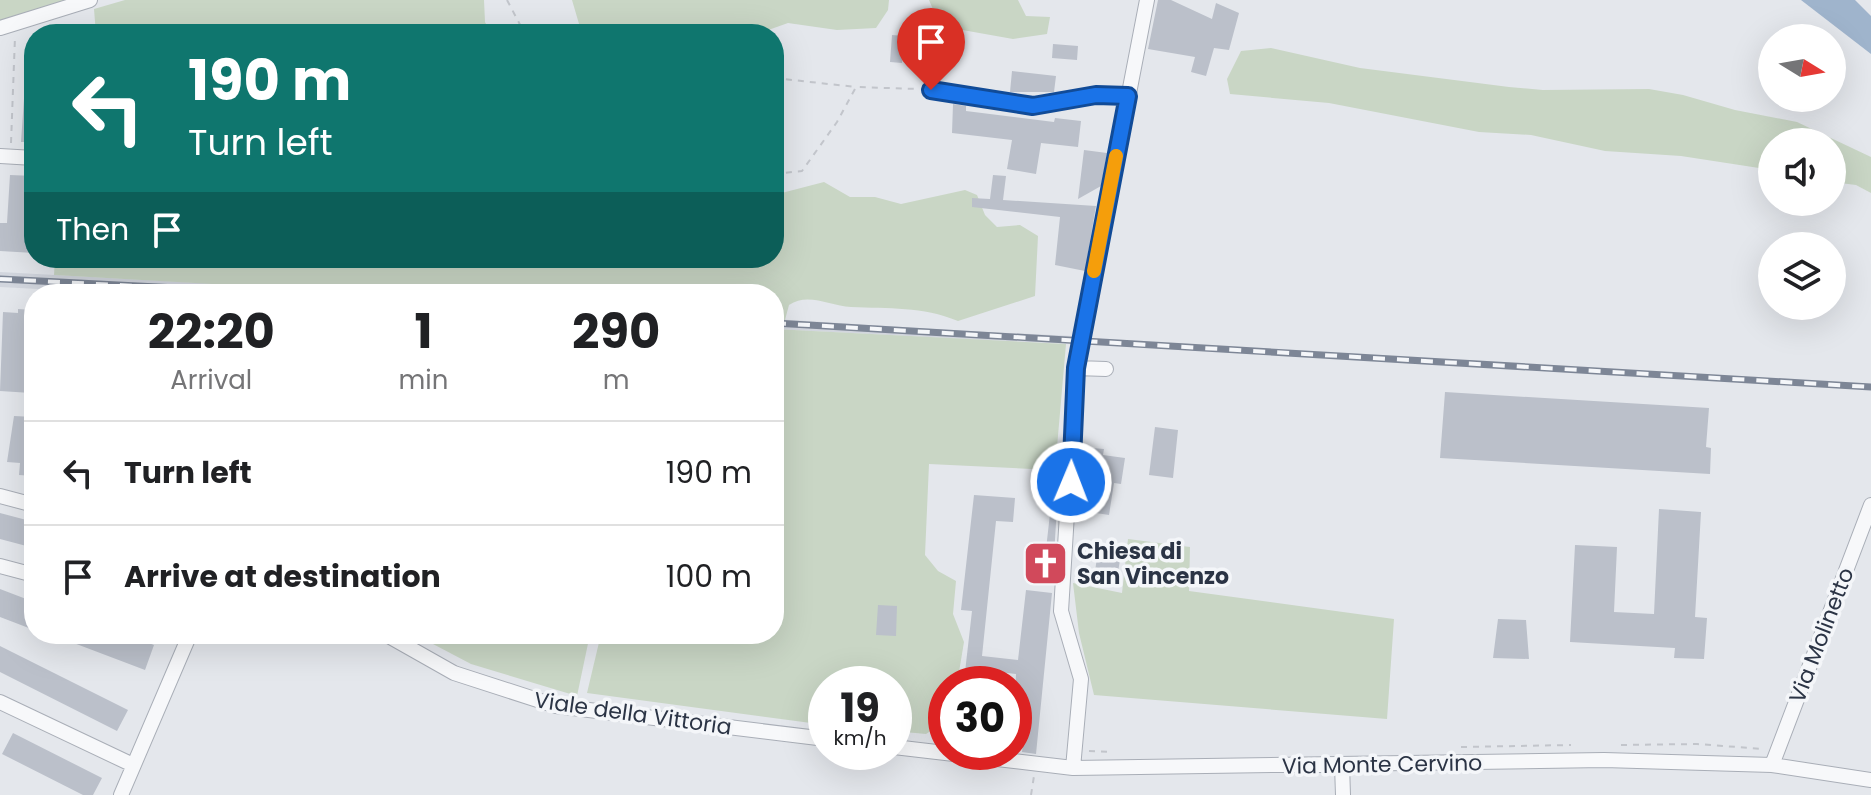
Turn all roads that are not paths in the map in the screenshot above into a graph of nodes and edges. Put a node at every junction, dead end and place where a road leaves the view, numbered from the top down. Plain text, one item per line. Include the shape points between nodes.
1 (90, 0) edge
2 (1147, 0) edge
3 (0, 28) edge
4 (931, 90) road end
5 (1128, 96) junction
6 (1076, 368) junction
7 (1106, 369) dead end
8 (0, 496) edge
9 (24, 502) edge
10 (1871, 505) edge
11 (0, 566) edge
12 (24, 572) edge
13 (186, 644) edge
14 (403, 644) edge
15 (0, 702) edge
16 (808, 736) edge
17 (912, 749) edge
18 (133, 765) junction
19 (1342, 765) junction
20 (1772, 765) junction
21 (1073, 768) junction
22 (1871, 780) edge
23 (121, 795) edge
24 (1343, 795) edge

1 - 3 street
2 - 5 street
4 - 5 street via 1033,106 1096,95
5 - 6 street
6 - 7 street
6 - 21 street via 1061,611 1081,679
8 - 9 street
10 - 20 street, Via Molinetto
11 - 12 street
13 - 18 street
14 - 16 street, Viale della Vittoria via 454,673 556,706
15 - 18 street
17 - 21 street, Via Monte Cervino
18 - 23 street
19 - 20 street, Via Monte Cervino via 1604,760
19 - 21 street, Via Monte Cervino
19 - 24 street
20 - 22 street, Via Monte Cervino

